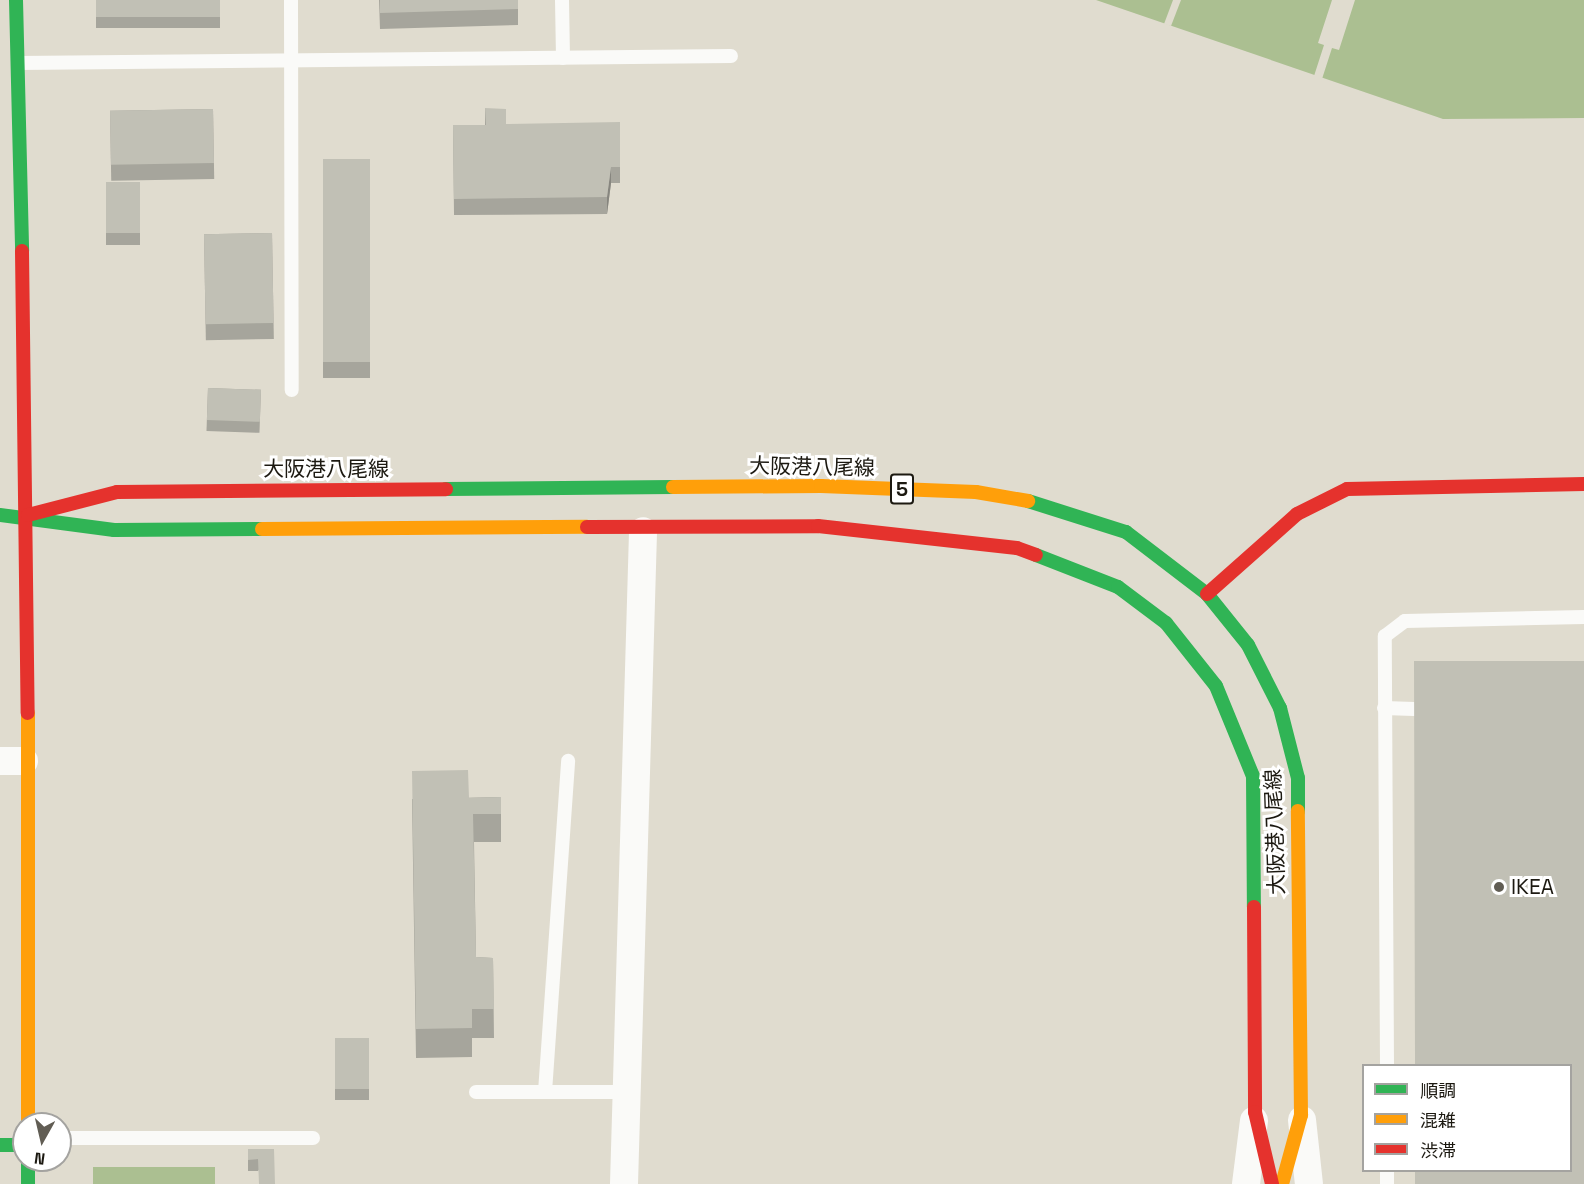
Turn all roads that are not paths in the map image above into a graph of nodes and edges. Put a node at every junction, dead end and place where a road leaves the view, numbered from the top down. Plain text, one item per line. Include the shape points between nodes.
1 (16, 0) edge
2 (291, 0) edge
3 (562, 0) edge
4 (731, 56) dead end
5 (563, 58) junction
6 (291, 60) junction
7 (18, 63) junction
8 (292, 390) dead end
9 (1584, 484) edge
10 (0, 515) edge
11 (28, 515) junction
12 (643, 531) junction
13 (1208, 594) junction
14 (1584, 616) edge
15 (1384, 708) junction
16 (1414, 709) edge
17 (12, 761) edge
18 (568, 761) dead end
19 (26, 942) junction
20 (9, 943) dead end
21 (1386, 1064) edge
22 (476, 1092) dead end
23 (545, 1092) junction
24 (626, 1092) junction
25 (27, 1112) edge
26 (1255, 1112) junction
27 (1301, 1115) junction
28 (72, 1138) edge
29 (313, 1138) dead end
30 (624, 1184) edge
31 (1246, 1184) edge
32 (1272, 1184) edge
33 (1282, 1184) edge
34 (1309, 1184) edge

1 - 7 main road
2 - 6 lane
3 - 5 lane
4 - 5 lane
5 - 6 lane
6 - 7 lane
6 - 8 lane
7 - 11 main road
9 - 13 main road via 1347,489 1297,514
10 - 11 main road, 大阪港八尾線 / 5
11 - 12 main road, 大阪港八尾線 / 5 via 114,530
11 - 13 main road, 大阪港八尾線 / 5 via 117,492 809,486 976,492 1053,505 1126,532
11 - 17 main road
12 - 24 street
12 - 26 main road, 大阪港八尾線 / 5 via 819,526 1017,548 1118,587 1166,623 1216,686 1253,776
13 - 27 main road, 大阪港八尾線 / 5 via 1248,645 1280,708 1298,777
14 - 15 lane via 1405,621 1386,636
15 - 16 lane
15 - 21 lane
17 - 19 main road
18 - 23 lane
19 - 20 main road
19 - 25 main road
22 - 23 lane
23 - 24 lane
24 - 30 street
26 - 31 street
26 - 32 main road, 大阪港八尾線 / 5
27 - 33 main road, 大阪港八尾線 / 5
27 - 34 street
28 - 29 lane

